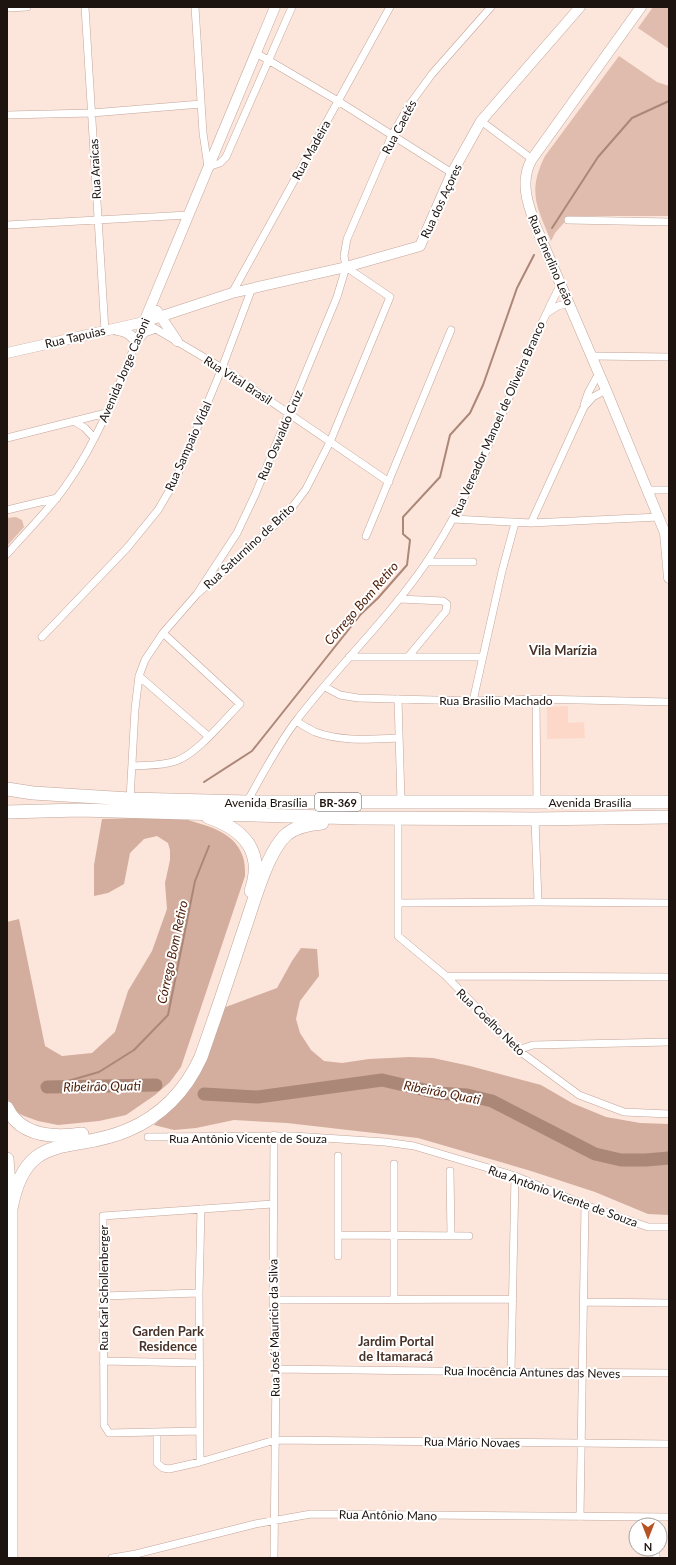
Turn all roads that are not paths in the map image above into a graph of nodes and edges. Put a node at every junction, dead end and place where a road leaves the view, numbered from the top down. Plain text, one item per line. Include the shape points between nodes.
1 (27, 7) edge
2 (85, 7) edge
3 (196, 7) edge
4 (275, 7) edge
5 (292, 7) edge
6 (390, 7) edge
7 (491, 7) edge
8 (580, 7) edge
9 (642, 7) edge
10 (7, 8) edge
11 (256, 52) junction
12 (269, 60) junction
13 (338, 101) junction
14 (201, 104) junction
15 (92, 113) junction
16 (7, 115) edge
17 (481, 122) junction
18 (392, 135) junction
19 (532, 159) junction
20 (208, 167) junction
21 (452, 173) junction
22 (188, 215) junction
23 (98, 220) junction
24 (568, 220) dead end
25 (669, 222) edge
26 (7, 225) edge
27 (346, 267) junction
28 (561, 284) junction
29 (252, 288) junction
30 (232, 293) junction
31 (154, 298) junction
32 (569, 303) junction
33 (545, 314) junction
34 (159, 317) junction
35 (144, 322) junction
36 (156, 329) junction
37 (109, 330) junction
38 (451, 330) dead end
39 (177, 341) junction
40 (136, 343) junction
41 (7, 353) edge
42 (592, 356) junction
43 (669, 357) edge
44 (222, 368) junction
45 (599, 373) junction
46 (606, 390) junction
47 (584, 407) junction
48 (106, 413) junction
49 (289, 414) junction
50 (74, 421) junction
51 (7, 438) edge
52 (94, 438) junction
53 (330, 442) junction
54 (388, 482) junction
55 (648, 490) junction
56 (669, 490) edge
57 (57, 498) junction
58 (7, 510) edge
59 (659, 517) junction
60 (453, 519) junction
61 (515, 523) junction
62 (531, 523) junction
63 (667, 533) edge
64 (366, 536) dead end
65 (7, 554) edge
66 (427, 562) junction
67 (473, 562) dead end
68 (669, 578) edge
69 (197, 594) junction
70 (399, 599) junction
71 (163, 633) junction
72 (42, 637) dead end
73 (348, 657) junction
74 (483, 657) junction
75 (408, 658) junction
76 (139, 676) junction
77 (325, 687) junction
78 (398, 699) junction
79 (536, 699) junction
80 (473, 701) junction
81 (669, 702) edge
82 (296, 721) junction
83 (208, 736) junction
84 (399, 738) junction
85 (133, 766) junction
86 (7, 789) edge
87 (130, 799) junction
88 (401, 801) junction
89 (247, 802) junction
90 (537, 802) junction
91 (669, 802) edge
92 (7, 812) edge
93 (198, 814) junction
94 (669, 817) edge
95 (359, 818) junction
96 (398, 818) junction
97 (535, 819) junction
98 (538, 902) junction
99 (398, 903) junction
100 (669, 903) edge
101 (446, 976) junction
102 (669, 977) edge
103 (669, 1042) edge
104 (518, 1050) junction
105 (7, 1108) edge
106 (669, 1114) edge
107 (274, 1135) junction
108 (148, 1137) dead end
109 (338, 1156) dead end
110 (7, 1159) edge
111 (394, 1164) dead end
112 (450, 1171) dead end
113 (515, 1176) junction
114 (273, 1204) junction
115 (585, 1205) junction
116 (11, 1209) junction
117 (201, 1209) junction
118 (669, 1228) edge
119 (338, 1235) junction
120 (394, 1236) junction
121 (451, 1236) junction
122 (469, 1236) dead end
123 (338, 1256) dead end
124 (199, 1294) junction
125 (103, 1296) junction
126 (513, 1299) junction
127 (273, 1300) junction
128 (394, 1300) junction
129 (584, 1302) junction
130 (669, 1303) edge
131 (103, 1361) junction
132 (200, 1363) junction
133 (276, 1369) junction
134 (511, 1372) junction
135 (582, 1373) junction
136 (669, 1373) edge
137 (200, 1431) junction
138 (157, 1432) junction
139 (276, 1440) junction
140 (581, 1444) junction
141 (669, 1444) edge
142 (200, 1462) junction
143 (580, 1517) junction
144 (628, 1519) edge
145 (274, 1521) junction
146 (11, 1558) edge
147 (112, 1558) edge
148 (274, 1558) edge

1 - 10 street
2 - 15 street, Rua Araícas
3 - 14 street
4 - 11 street, Avenida Jorge Casoni
5 - 12 street
6 - 13 street, Rua Madeira
7 - 18 street, Rua Caetés via 432,74
8 - 17 street, Rua dos Açores
9 - 19 street, Rua Emerlino Leão
11 - 12 street
11 - 20 street, Avenida Jorge Casoni
12 - 13 street
12 - 20 street via 226,157 220,163
13 - 18 street
13 - 30 street, Rua Madeira
14 - 15 street
14 - 20 street
15 - 16 street
15 - 23 street, Rua Araícas
17 - 19 street
17 - 21 street, Rua dos Açores
18 - 21 street
18 - 27 street, Rua Caetés via 347,239 344,256
19 - 28 street, Rua Emerlino Leão via 527,168 525,183 529,209
20 - 22 street, Avenida Jorge Casoni
21 - 27 street, Rua dos Açores via 420,246
22 - 23 street
22 - 31 street, Avenida Jorge Casoni
23 - 26 street
23 - 37 street, Rua Araícas
24 - 25 street
27 - 29 street, Rua dos Açores
27 - 49 street, Rua Oswaldo Cruz via 337,297
27 - 53 street, Rua Saturnino de Brito via 390,297
28 - 32 street, Rua Emerlino Leão
28 - 33 street, Rua Vereador Manoel de Oliveira Branco
29 - 30 street, Rua dos Açores
29 - 44 street, Rua Sampaio Vidal
30 - 34 street, Rua dos Açores
31 - 34 street
31 - 35 street, Avenida Jorge Casoni
32 - 33 street, Rua Vereador Manoel de Oliveira Branco
32 - 42 street, Rua Emerlino Leão
33 - 60 street, Rua Vereador Manoel de Oliveira Branco via 480,464
34 - 35 street, Rua dos Açores
34 - 39 street
35 - 36 street, Rua Vital Brasil
35 - 37 street, Rua Tapuias
35 - 40 street, Avenida Jorge Casoni
36 - 39 street, Rua Vital Brasil
36 - 40 street via 145,333
37 - 40 street via 128,332
37 - 41 street, Rua Tapuias
38 - 54 street
39 - 44 street, Rua Vital Brasil
40 - 48 street, Avenida Jorge Casoni
42 - 43 street
42 - 45 street, Rua Emerlino Leão
44 - 49 street, Rua Vital Brasil
44 - 72 street, Rua Sampaio Vidal via 175,481 158,510 127,548
45 - 46 street, Rua Emerlino Leão
45 - 47 street via 588,392
46 - 47 street via 593,397
46 - 55 street, Rua Emerlino Leão
47 - 62 street
48 - 50 street
48 - 52 street, Avenida Jorge Casoni
49 - 53 street, Rua Vital Brasil
49 - 69 street, Rua Oswaldo Cruz via 237,533
50 - 51 street
50 - 52 street
52 - 57 street, Avenida Jorge Casoni
53 - 54 street, Rua Vital Brasil
53 - 69 street, Rua Saturnino de Brito via 306,489 287,514
54 - 64 street
55 - 56 street
55 - 59 street, Rua Emerlino Leão
57 - 58 street
57 - 65 street, Avenida Jorge Casoni
59 - 62 street
59 - 63 street, Rua Emerlino Leão
60 - 61 street
60 - 66 street, Rua Vereador Manoel de Oliveira Branco
61 - 62 street
61 - 74 street
63 - 68 street, Rua Emerlino Leão
66 - 67 street
66 - 70 street, Rua Vereador Manoel de Oliveira Branco
69 - 71 street, Rua Saturnino de Brito
70 - 73 street, Rua Vereador Manoel de Oliveira Branco
70 - 75 street via 443,601 448,604 446,611
71 - 76 street, Rua Saturnino de Brito via 145,660
71 - 83 street via 240,704
73 - 75 street
73 - 77 street, Rua Vereador Manoel de Oliveira Branco
74 - 75 street
74 - 80 street
76 - 83 street
76 - 85 street, Rua Saturnino de Brito via 134,709
77 - 78 street, Rua Brasilio Machado via 349,697
77 - 82 street, Rua Vereador Manoel de Oliveira Branco
78 - 80 street, Rua Brasilio Machado
78 - 84 street
79 - 80 street, Rua Brasilio Machado
79 - 81 street, Rua Brasilio Machado
79 - 90 street
82 - 84 street via 314,731 331,736
82 - 89 street, Rua Vereador Manoel de Oliveira Branco
83 - 85 street via 192,752 177,761
84 - 88 street
85 - 87 street, Rua Saturnino de Brito
86 - 87 highway, Avenida Brasília / BR-369
87 - 89 highway, Avenida Brasília / BR-369
88 - 89 highway, Avenida Brasília / BR-369
88 - 90 highway, Avenida Brasília / BR-369
90 - 91 highway, Avenida Brasília / BR-369
92 - 93 highway, Avenida Brasília / BR-369 via 80,810
93 - 95 highway, Avenida Brasília / BR-369
93 - 105 highway via 218,820 241,834 248,843 255,867 254,883 196,1055 190,1065 175,1086 154,1105 130,1121 101,1130 70,1136 39,1134 20,1126
94 - 97 highway, Avenida Brasília / BR-369
95 - 96 highway, Avenida Brasília / BR-369
95 - 116 highway via 301,827 288,834 279,844 260,884 201,1057 193,1075 178,1094 159,1112 127,1130 100,1139 62,1146 41,1154 30,1162 22,1174 14,1191
96 - 97 highway, Avenida Brasília / BR-369
96 - 99 street
97 - 98 street
98 - 99 street
98 - 100 street
99 - 101 street, Rua Coelho Neto via 398,936
101 - 102 street
101 - 104 street, Rua Coelho Neto
103 - 104 street via 533,1045
104 - 106 street, Rua Coelho Neto via 578,1095 624,1112
107 - 108 street, Rua Antônio Vicente de Souza
107 - 113 street, Rua Antônio Vicente de Souza via 414,1146
107 - 114 street, Rua José Maurício da Silva
109 - 119 street
110 - 116 highway
111 - 120 street
112 - 121 street
113 - 115 street, Rua Antônio Vicente de Souza
113 - 126 street
114 - 117 street, Rua Karl Schollenberger
114 - 127 street, Rua José Maurício da Silva
115 - 118 street, Rua Antônio Vicente de Souza via 648,1227
115 - 129 street
116 - 146 highway
117 - 124 street
117 - 125 street, Rua Karl Schollenberger via 103,1216
119 - 120 street
119 - 123 street
120 - 121 street
120 - 128 street
121 - 122 street
124 - 125 street
124 - 132 street
125 - 131 street, Rua Karl Schollenberger
126 - 128 street
126 - 134 street
127 - 128 street
127 - 133 street, Rua José Maurício da Silva
129 - 130 street
129 - 135 street
131 - 132 street
131 - 138 street, Rua Karl Schollenberger via 104,1425 109,1433
132 - 137 street
133 - 134 street, Rua Inocência Antunes das Neves
133 - 139 street, Rua José Maurício da Silva
134 - 135 street, Rua Inocência Antunes das Neves
135 - 136 street, Rua Inocência Antunes das Neves
135 - 140 street
137 - 138 street
137 - 142 street
138 - 142 street, Rua Mário Novaes via 157,1463 164,1468
139 - 140 street, Rua Mário Novaes
139 - 142 street, Rua Mário Novaes
139 - 145 street, Rua José Maurício da Silva
140 - 141 street, Rua Mário Novaes
140 - 143 street
143 - 144 street, Rua Antônio Mano
143 - 145 street, Rua Antônio Mano via 311,1514
145 - 147 street, Rua Antônio Mano
145 - 148 street, Rua José Maurício da Silva

